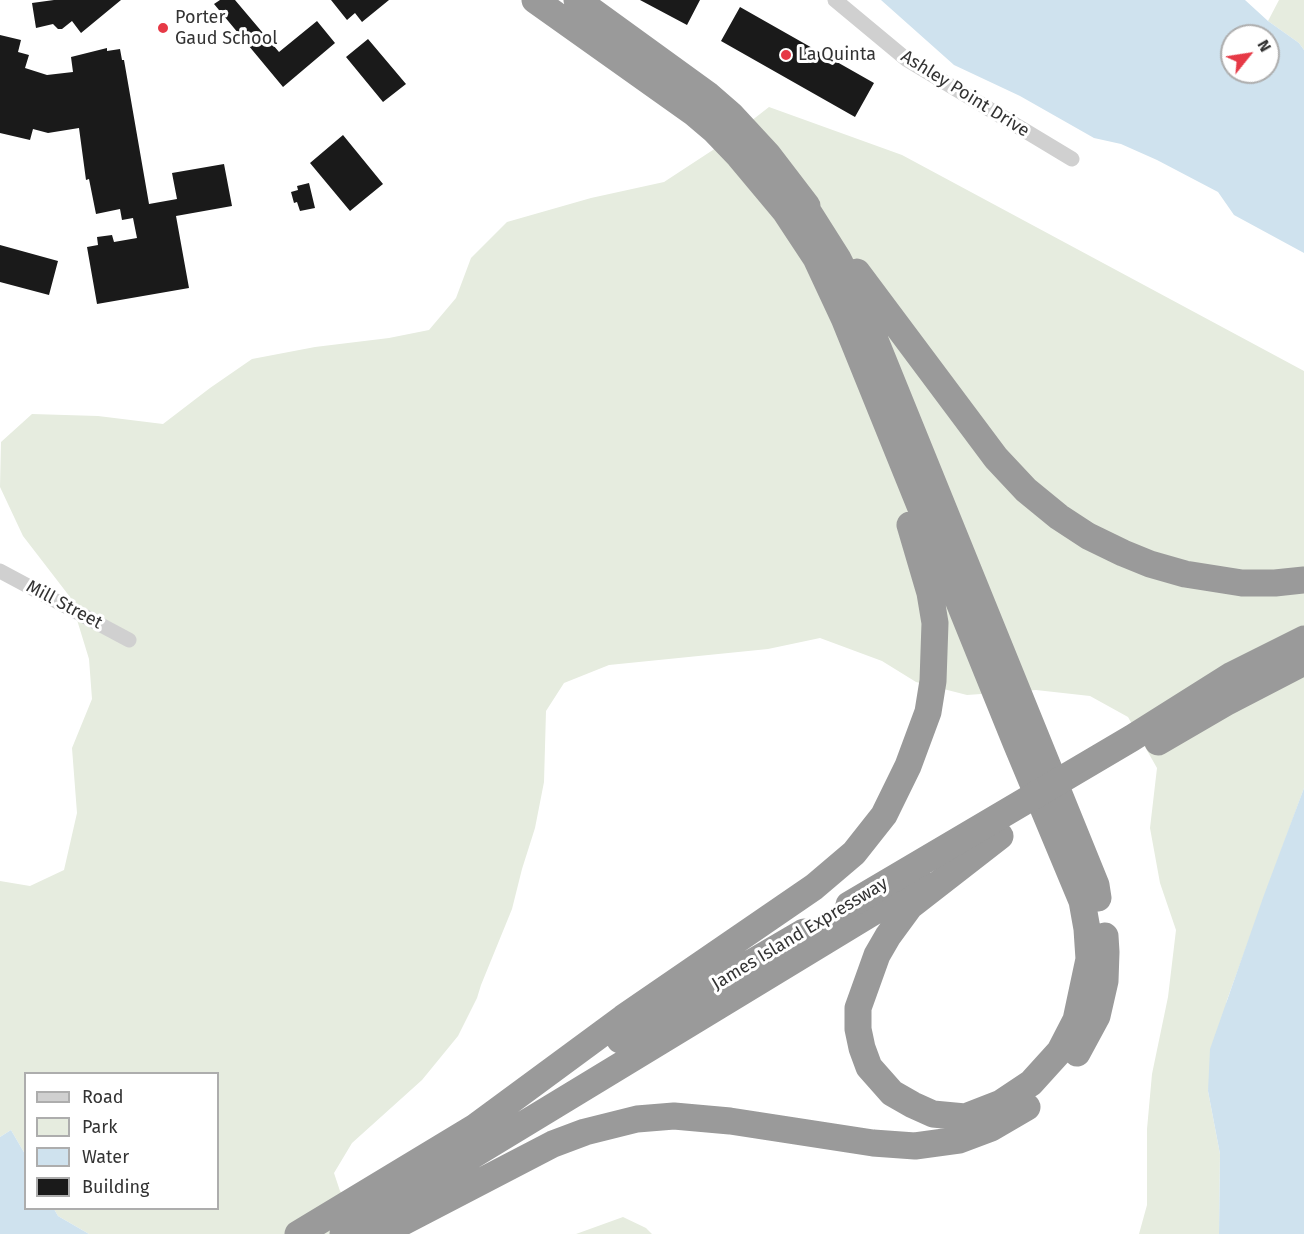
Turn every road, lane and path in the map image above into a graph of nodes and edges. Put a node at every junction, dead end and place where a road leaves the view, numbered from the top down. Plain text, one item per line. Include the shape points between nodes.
1 (536, 0) edge
2 (577, 0) edge
3 (835, 0) edge
4 (722, 122) junction
5 (1072, 159) dead end
6 (795, 191) junction
7 (844, 318) junction
8 (0, 571) edge
9 (1304, 580) edge
10 (1304, 639) edge
11 (129, 640) dead end
12 (1304, 662) edge
13 (1000, 836) junction
14 (475, 1127) junction
15 (298, 1234) edge
16 (343, 1234) edge
17 (380, 1234) edge

1 - 4 highway via 694,112
2 - 4 highway via 708,95
3 - 5 street, Ashley Point Drive via 906,59
4 - 6 highway via 768,154
4 - 7 highway via 738,156 785,211 816,258
6 - 9 highway via 996,458 1059,517 1123,553 1185,574 1242,583
6 - 17 highway via 860,303 1096,885 1106,952 1105,981 1097,1016 1082,1048 1030,1105 991,1128 958,1140 915,1146 730,1121 674,1116 637,1119 554,1144
7 - 13 highway via 1082,901 1087,929 1089,959 1082,993 1076,1020 1060,1051 1031,1083 1001,1103 965,1117 933,1114 892,1093 869,1067 858,1029 858,1008 877,955 910,906
7 - 14 highway via 918,549 935,623 928,712 908,766 884,815 854,853 814,887 623,1018
8 - 11 street, Mill Street
10 - 14 highway, James Island Expressway, bridge via 1232,675
12 - 13 highway, James Island Expressway, bridge via 1225,703
13 - 16 highway, James Island Expressway
14 - 15 highway, James Island Expressway

